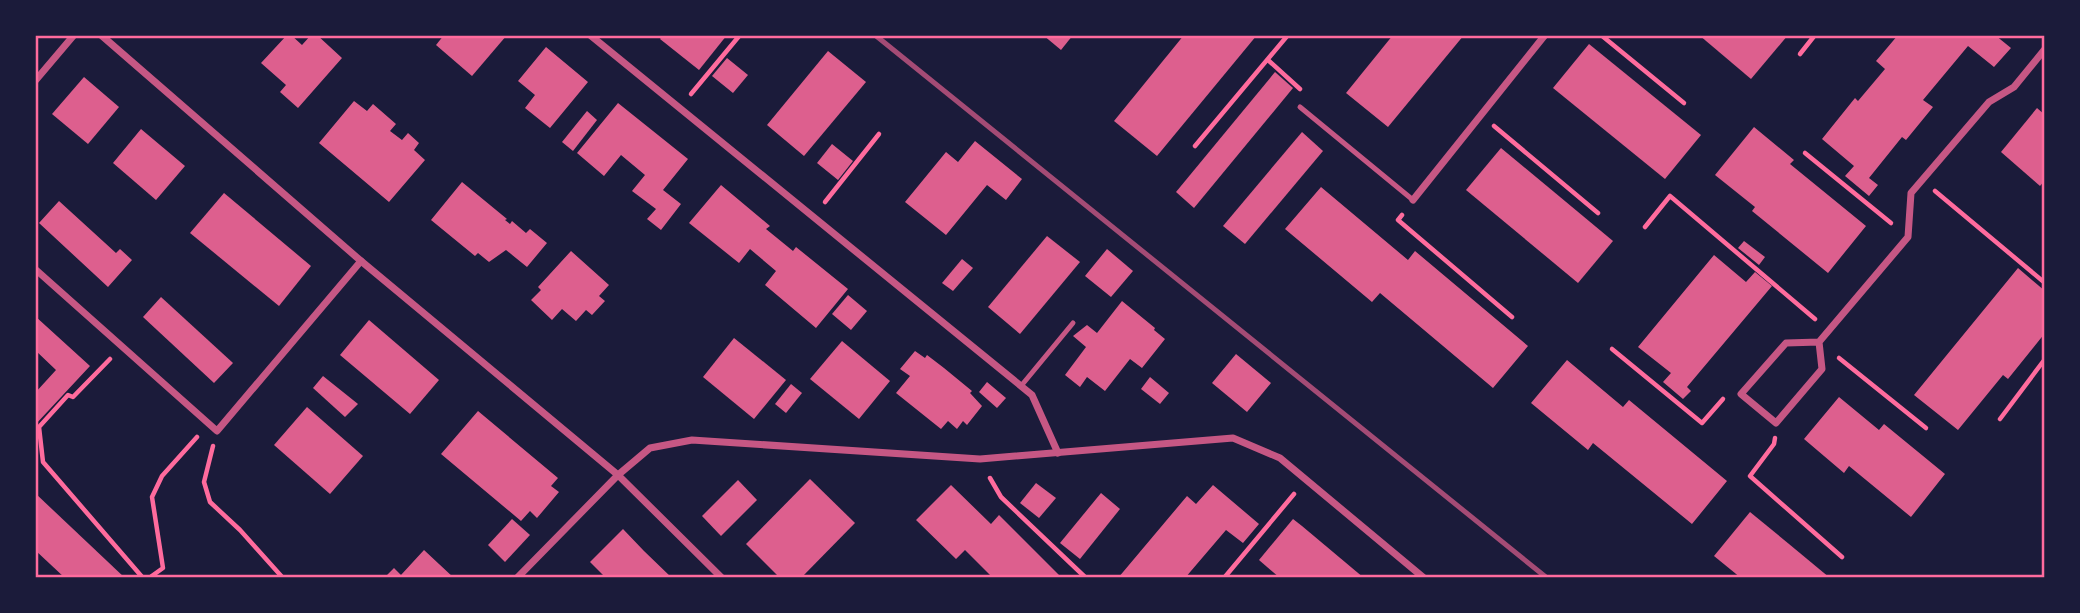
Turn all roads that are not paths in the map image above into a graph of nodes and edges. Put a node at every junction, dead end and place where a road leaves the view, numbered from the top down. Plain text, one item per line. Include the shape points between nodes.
1 (74, 35) edge
2 (101, 35) edge
3 (590, 35) edge
4 (1545, 35) edge
5 (2045, 49) edge
6 (35, 81) edge
7 (1300, 107) road end
8 (1413, 200) joint
9 (361, 261) junction
10 (35, 270) edge
11 (1073, 323) dead end
12 (1819, 342) junction
13 (1021, 386) junction
14 (1058, 453) junction
15 (618, 475) junction
16 (517, 578) edge
17 (722, 578) edge
18 (1424, 578) edge

1 - 6 street
2 - 9 street
3 - 13 street
4 - 8 street
5 - 12 street via 2014,86 1989,102 1921,180 1911,193 1908,237
7 - 8 lane
9 - 10 street via 217,431
9 - 15 street
11 - 13 lane
12 - 12 street via 1822,369 1776,424 1741,394 1786,343
13 - 14 street via 1032,396
14 - 15 street via 980,460 692,440 650,448
14 - 18 street via 1233,438 1280,458
15 - 16 street
15 - 17 street

